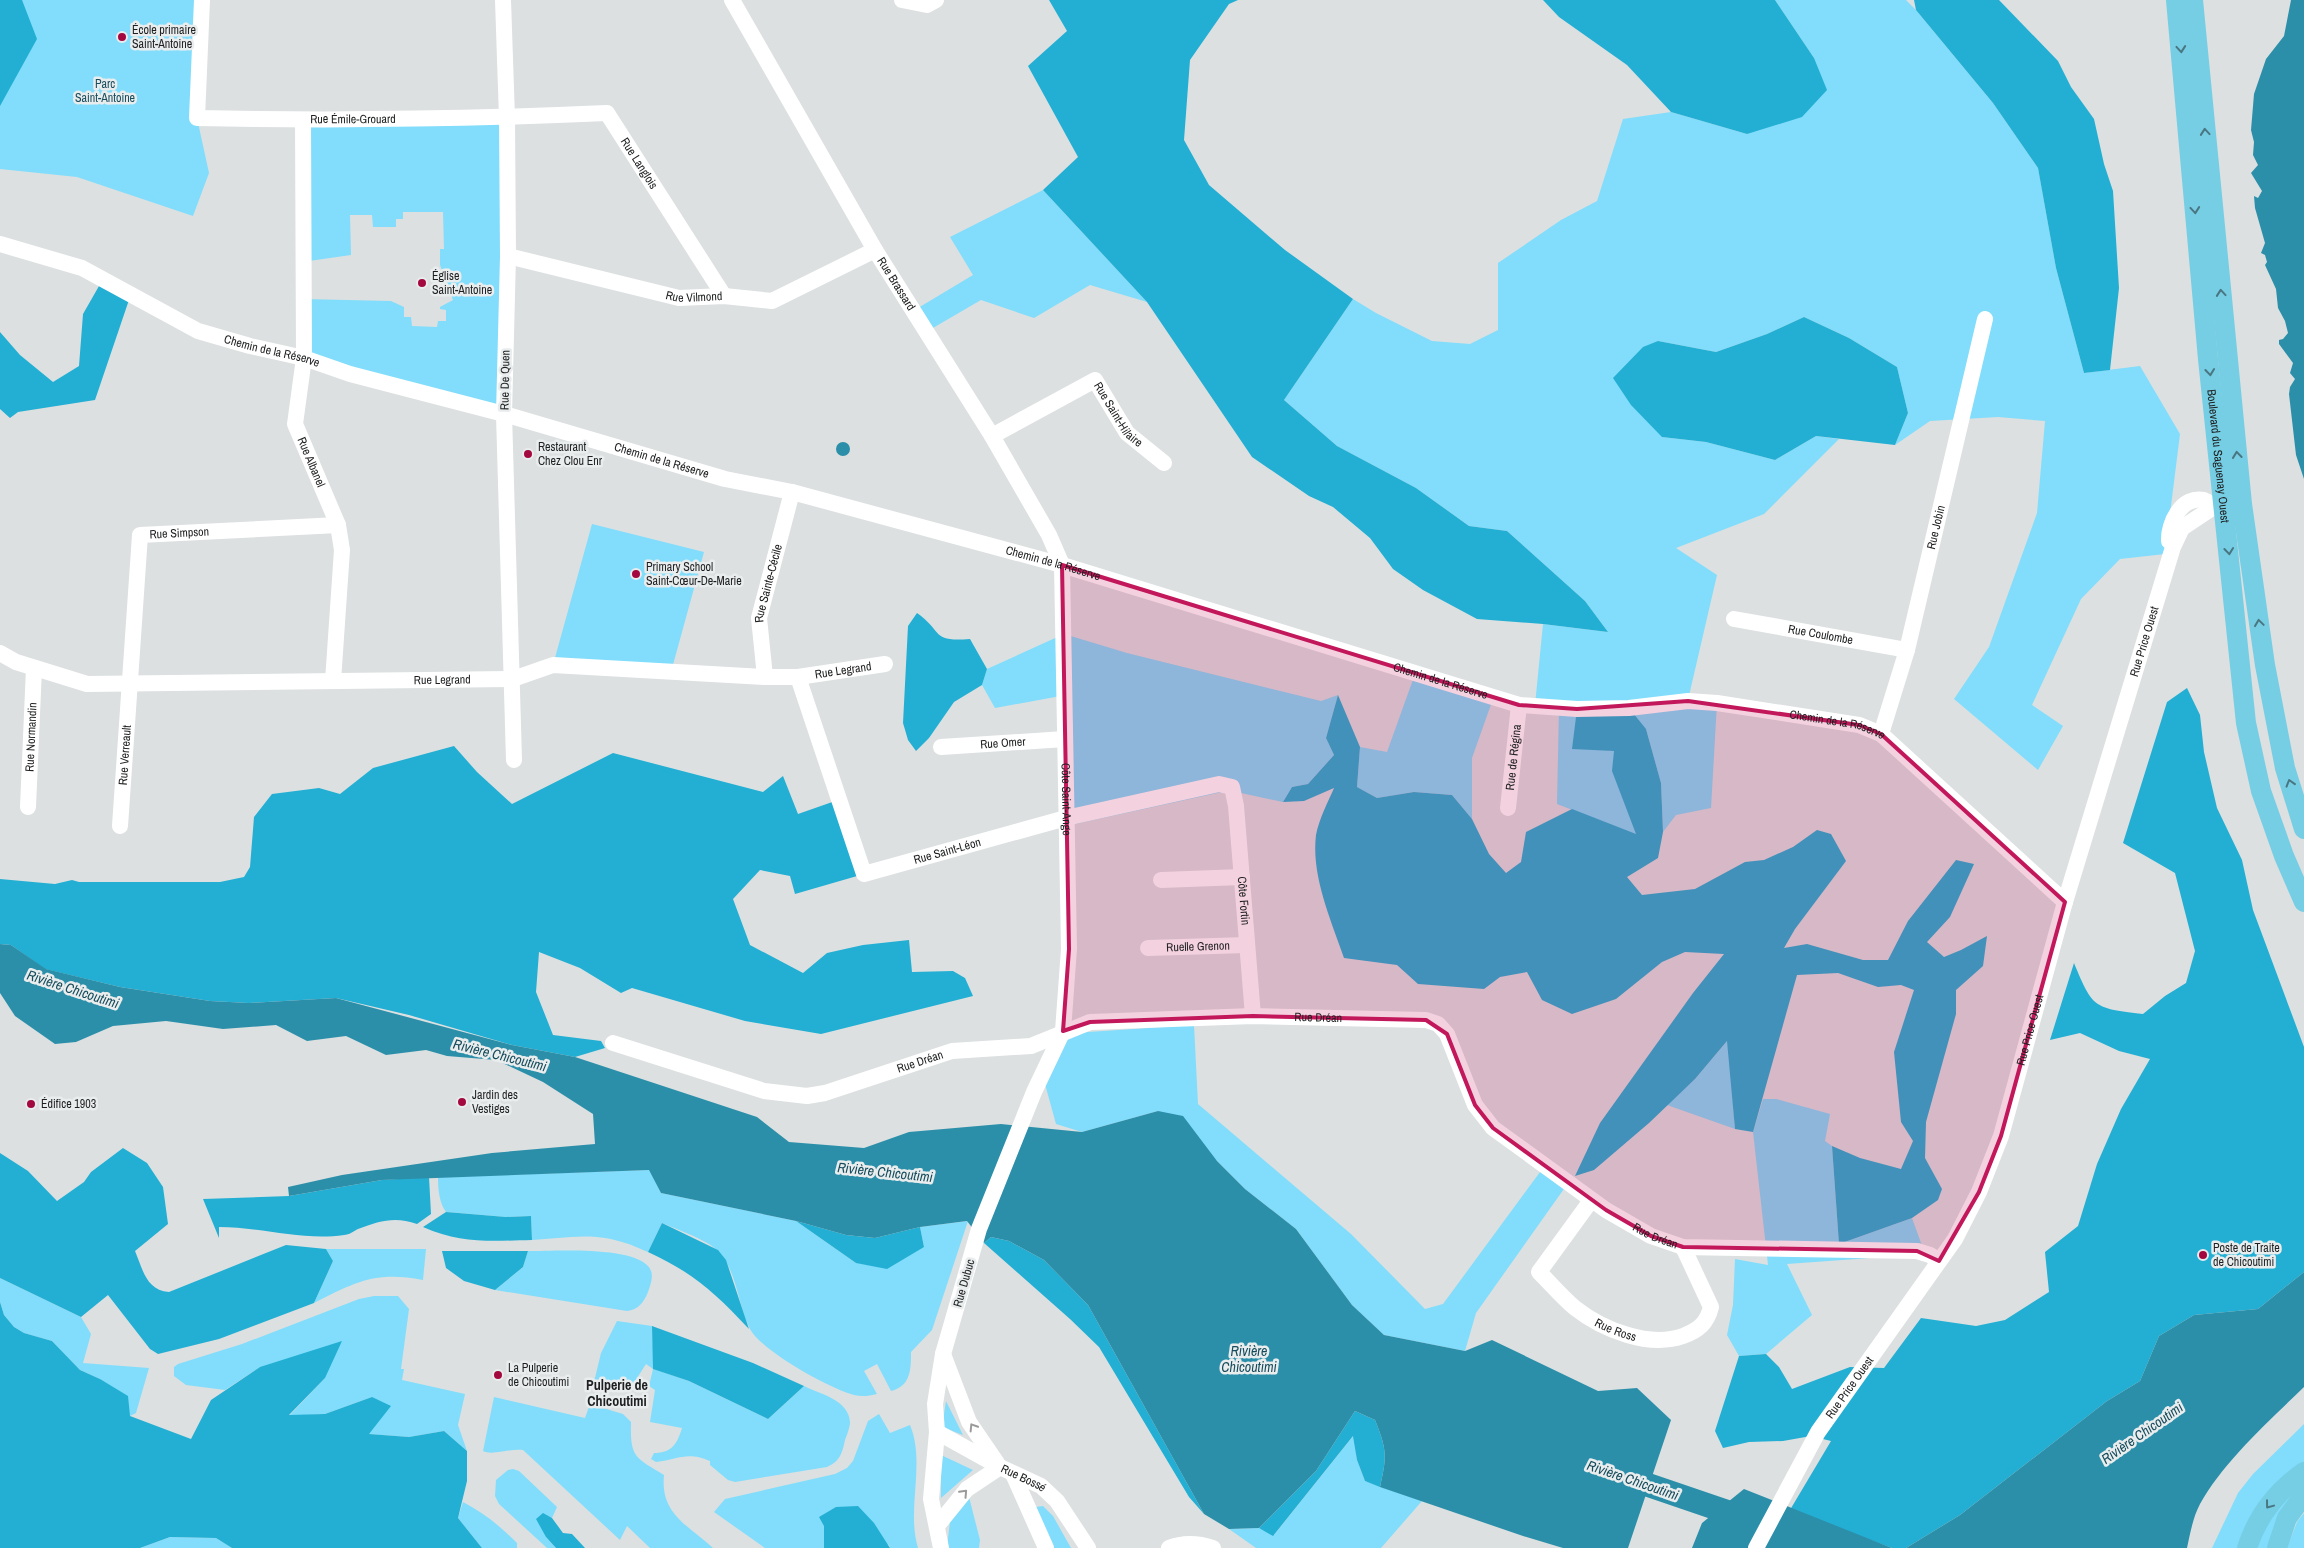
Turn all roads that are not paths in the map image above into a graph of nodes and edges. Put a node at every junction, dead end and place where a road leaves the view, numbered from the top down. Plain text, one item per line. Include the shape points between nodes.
1 (202, 0) edge
2 (503, 0) edge
3 (732, 0) edge
4 (902, 0) edge
5 (936, 0) edge
6 (2176, 0) edge
7 (2193, 0) edge
8 (507, 118) junction
9 (303, 120) junction
10 (0, 244) edge
11 (875, 250) junction
12 (508, 256) junction
13 (724, 296) junction
14 (1985, 319) dead end
15 (304, 358) junction
16 (504, 414) junction
17 (992, 436) junction
18 (1164, 464) dead end
19 (792, 492) junction
20 (2227, 505) junction
21 (338, 525) junction
22 (1062, 566) junction
23 (1734, 619) dead end
24 (1907, 650) junction
25 (0, 653) edge
26 (885, 664) dead end
27 (34, 668) junction
28 (765, 677) junction
29 (798, 677) junction
30 (513, 680) junction
31 (333, 681) junction
32 (130, 683) junction
33 (1519, 705) junction
34 (1881, 734) junction
35 (1065, 739) junction
36 (941, 747) dead end
37 (514, 760) dead end
38 (1232, 788) joint
39 (28, 807) dead end
40 (1508, 808) dead end
41 (1066, 818) junction
42 (120, 826) dead end
43 (2304, 830) edge
44 (1242, 877) junction
45 (1161, 880) dead end
46 (2065, 902) junction
47 (2304, 902) edge
48 (1247, 945) junction
49 (1148, 948) dead end
50 (1252, 1016) junction
51 (1063, 1031) junction
52 (613, 1043) dead end
53 (1587, 1206) dead end
54 (1683, 1247) junction
55 (1939, 1261) junction
56 (943, 1354) junction
57 (937, 1432) junction
58 (1006, 1470) junction
59 (2304, 1472) edge
60 (2304, 1495) edge
61 (937, 1526) junction
62 (941, 1548) edge
63 (1046, 1548) edge
64 (1088, 1548) edge
65 (1169, 1548) edge
66 (1213, 1548) edge
67 (1756, 1548) edge
68 (2247, 1548) edge
69 (2276, 1548) edge

1 - 9 street, Rue Émile-Grouard via 197,118
2 - 8 street, Rue De Quen
3 - 11 street, Rue Brassard
4 - 5 street via 927,5
6 -> 20 main road, Boulevard du Saguenay Ouest via 2208,359
20 -> 7 main road, Boulevard du Saguenay Ouest
8 - 9 street, Rue Émile-Grouard
8 - 12 street, Rue De Quen
8 - 13 street, Rue Langlois via 608,114
9 - 15 street, Rue Albanel
10 - 15 street, Chemin de la Réserve via 82,268 198,331
11 - 13 street, Rue Vilmond via 772,301
11 - 17 street, Rue Brassard
12 - 13 street, Rue Vilmond via 680,298
12 - 16 street, Rue De Quen
14 - 24 street, Rue Jobin
15 - 16 street, Chemin de la Réserve via 350,374
15 - 21 street, Rue Albanel via 295,424
16 - 19 street, Chemin de la Réserve via 725,479
16 - 30 street, Rue De Quen
17 - 18 street, Rue Saint-Hilaire via 1095,380 1127,433
17 - 22 street, Rue Brassard via 1049,535
19 - 22 street, Chemin de la Réserve
19 - 28 street, Rue Sainte-Cécile via 759,618
43 -> 20 main road, Boulevard du Saguenay Ouest via 2285,768 2265,665
20 - 46 street, Rue Price Ouest via 2192,500 2175,514 2168,536 2170,559
20 -> 47 main road, Boulevard du Saguenay Ouest via 2246,723 2261,791
21 - 31 street, Rue Albanel via 342,550
21 - 32 street, Rue Simpson via 140,534
22 - 33 street, Chemin de la Réserve
22 - 35 street, Côte Saint-Ange
23 - 24 street, Rue Coulombe
24 - 34 street, Rue Jobin
25 - 27 street, Rue Legrand
26 - 29 street, Rue Legrand
27 - 32 street, Rue Legrand via 87,684
27 - 39 street, Rue Normandin
28 - 29 street, Rue Legrand
28 - 30 street, Rue Legrand via 553,665
29 - 41 street, Rue Saint-Léon via 864,874
30 - 31 street, Rue Legrand
30 - 37 street, Rue De Quen
31 - 32 street, Rue Legrand
32 - 42 street, Rue Verreault
33 - 34 street, Chemin de la Réserve via 1577,709 1629,708 1688,701 1717,703 1858,725
33 - 40 street, Rue de Régina
34 - 46 street, Chemin de la Réserve
35 - 36 street, Rue Omer
35 - 41 street, Côte Saint-Ange
38 - 41 street, Rue Saint-Léon via 1219,784
38 - 44 street, Côte Fortin
41 - 51 street, Côte Saint-Ange via 1069,949
44 - 45 street
44 - 48 street, Côte Fortin
46 - 55 street, Rue Price Ouest via 2001,1136 1979,1192 1955,1239
48 - 49 street, Ruelle Grenon
48 - 50 street, Côte Fortin
50 - 51 street, Rue Dréan via 1090,1022
50 - 54 street, Rue Dréan via 1426,1020 1438,1024 1448,1034 1475,1105 1494,1128 1606,1210 1651,1236
51 - 52 street, Rue Dréan via 1030,1046 952,1051 807,1096 764,1091
51 - 56 street, Rue Dubuc via 1034,1092 980,1229
53 - 54 street, Rue Ross via 1539,1272 1576,1308 1606,1327 1647,1340 1675,1339 1702,1325 1711,1307
54 - 55 street, Rue Dréan via 1918,1251
55 - 67 street, Rue Price Ouest via 1818,1432
56 - 57 street, Rue Dubuc via 935,1404
58 -> 56 street via 969,1422
57 - 58 street, Rue Bossé
57 - 61 street, Rue Dubuc via 931,1499
61 -> 58 street via 967,1489
58 - 63 street
58 - 64 street, Rue Bossé via 1041,1486 1057,1501
59 -> 68 main road via 2271,1503
60 - 69 main road via 2287,1518
61 - 62 street, Rue Dubuc
65 - 66 street via 1181,1543

